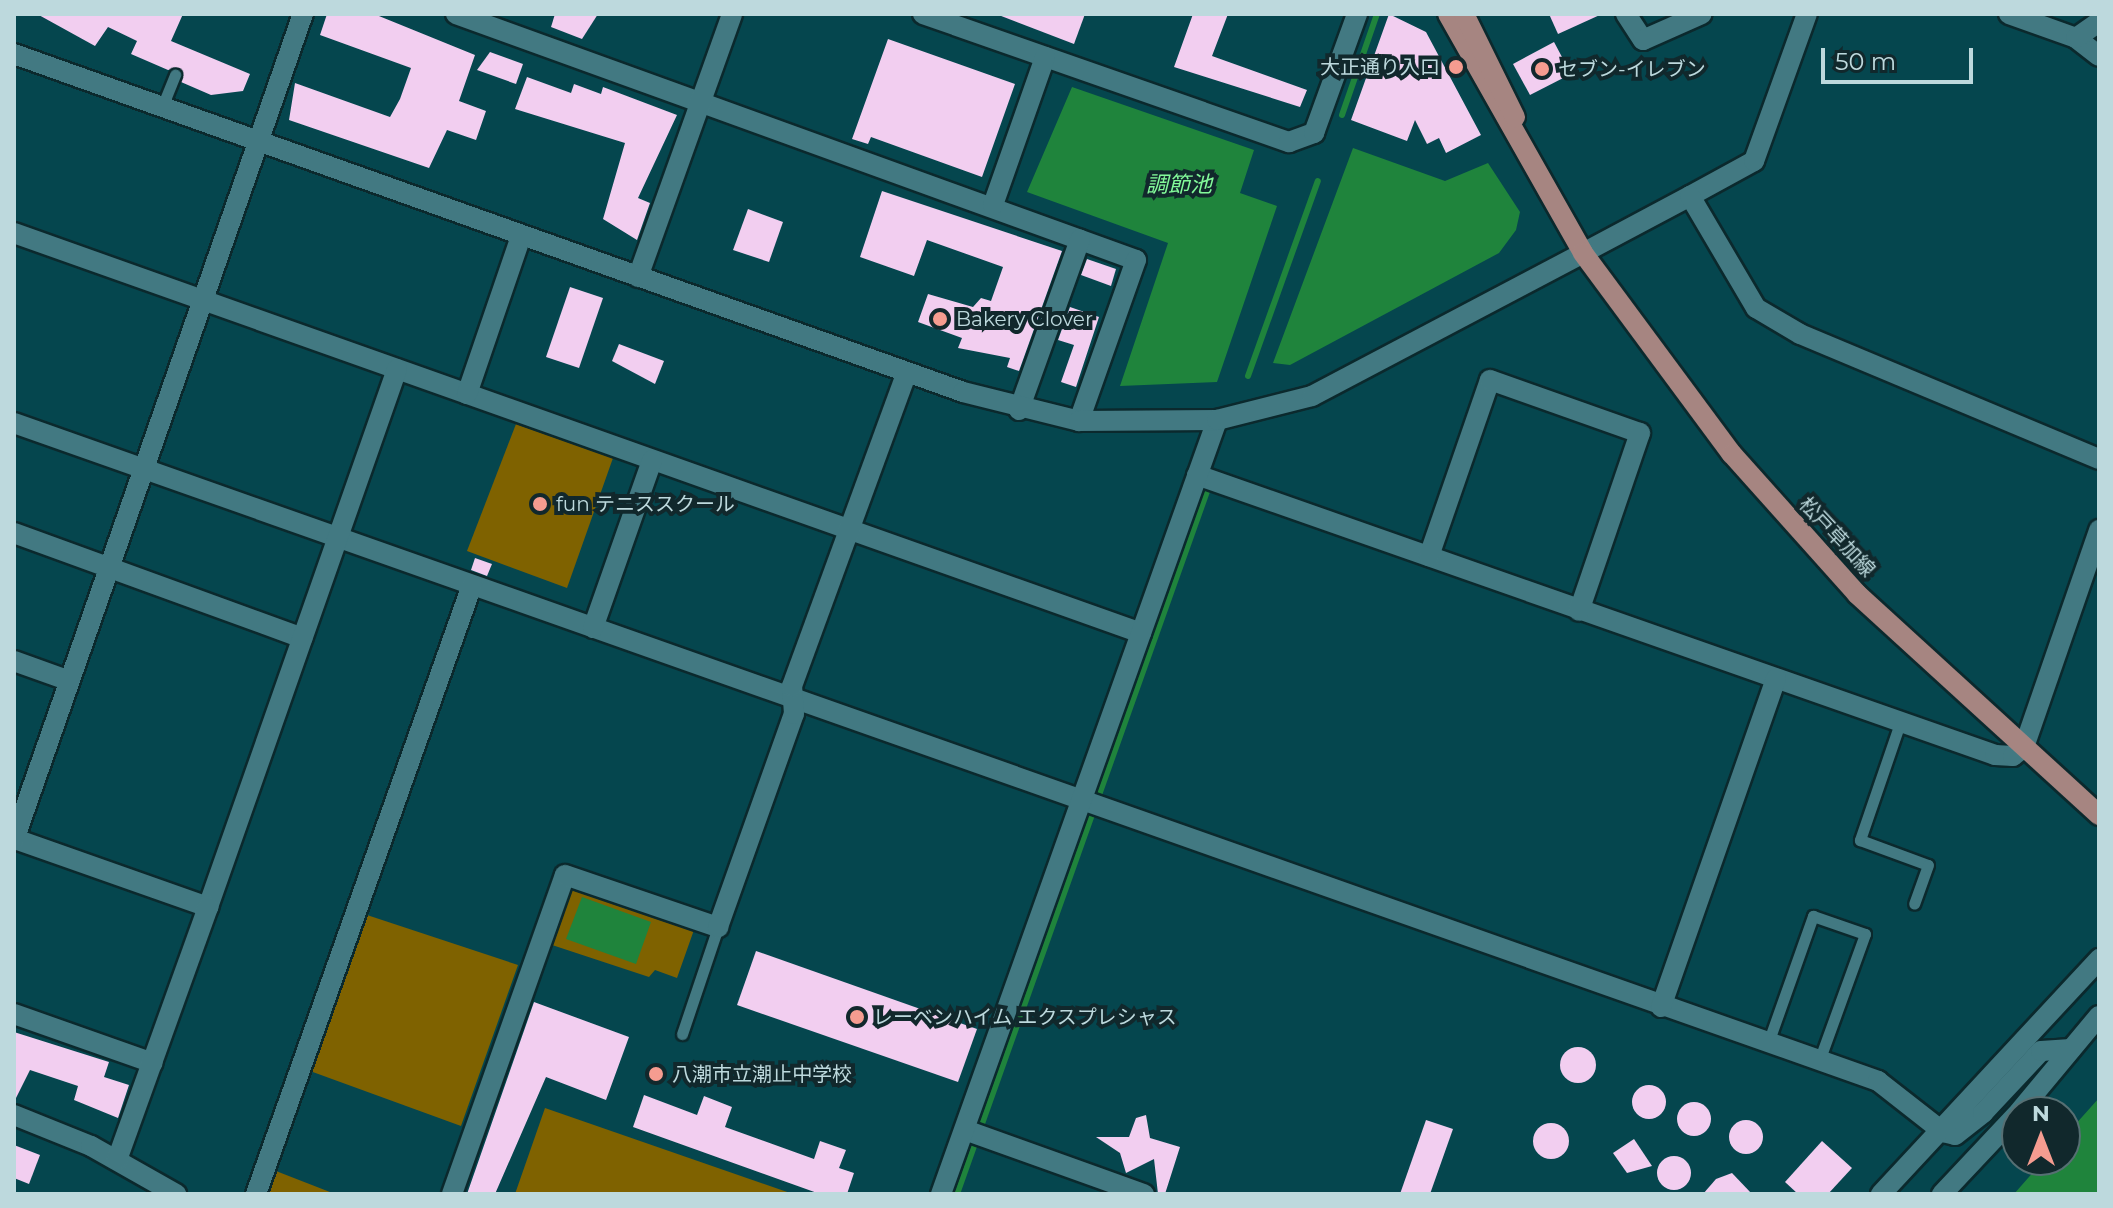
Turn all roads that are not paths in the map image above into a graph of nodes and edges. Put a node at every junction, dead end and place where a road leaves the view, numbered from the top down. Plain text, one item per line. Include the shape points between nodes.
1 (303, 14) edge
2 (456, 14) edge
3 (732, 14) edge
4 (1357, 14) edge
5 (1448, 14) edge
6 (1464, 14) edge
7 (1626, 14) edge
8 (1702, 14) edge
9 (1807, 14) edge
10 (2009, 14) edge
11 (934, 16) edge
12 (2099, 22) edge
13 (2076, 38) junction
14 (14, 54) edge
15 (2099, 56) edge
16 (1045, 57) junction
17 (175, 75) dead end
18 (701, 101) junction
19 (162, 107) junction
20 (259, 144) junction
21 (1690, 196) junction
22 (993, 205) junction
23 (14, 233) edge
24 (521, 236) junction
25 (1080, 240) junction
26 (1583, 253) junction
27 (638, 277) junction
28 (206, 301) junction
29 (397, 369) junction
30 (907, 372) junction
31 (467, 394) junction
32 (1019, 410) junction
33 (1217, 420) junction
34 (1079, 421) junction
35 (14, 423) edge
36 (2099, 459) edge
37 (652, 460) junction
38 (146, 468) junction
39 (1197, 475) junction
40 (849, 530) junction
41 (2099, 530) edge
42 (14, 533) edge
43 (338, 538) junction
44 (1429, 556) junction
45 (112, 568) junction
46 (472, 585) junction
47 (1579, 611) junction
48 (593, 628) junction
49 (1141, 633) junction
50 (302, 638) junction
51 (14, 661) edge
52 (1776, 679) junction
53 (70, 681) junction
54 (793, 698) junction
55 (1900, 723) junction
56 (2024, 747) junction
57 (14, 778) edge
58 (34, 785) junction
59 (1092, 803) junction
60 (2099, 815) edge
61 (14, 840) edge
62 (1914, 904) dead end
63 (208, 907) junction
64 (718, 927) junction
65 (2099, 959) edge
66 (1661, 1007) junction
67 (14, 1014) edge
68 (2099, 1016) edge
69 (682, 1034) dead end
70 (1768, 1043) junction
71 (2071, 1049) junction
72 (1819, 1061) junction
73 (153, 1063) junction
74 (2032, 1096) edge
75 (14, 1115) edge
76 (965, 1130) junction
77 (2001, 1131) edge
78 (1943, 1132) junction
79 (117, 1160) junction
80 (176, 1194) edge
81 (256, 1194) edge
82 (452, 1194) edge
83 (941, 1194) edge
84 (1144, 1194) edge
85 (1881, 1194) edge
86 (1942, 1194) edge

1 - 20 street
2 - 18 street
3 - 18 street
4 - 16 street via 1314,133 1289,142
5 - 26 main road, 松戸草加線
6 - 26 main road, 松戸草加線
7 - 8 street via 1643,40
9 - 21 street via 1754,161
10 - 13 street
11 - 16 street
12 - 13 street
13 - 15 street
14 - 19 street
16 - 22 street
17 - 19 lane
18 - 22 street
18 - 27 street
19 - 20 street
20 - 24 street
20 - 28 street
21 - 26 street
21 - 36 street via 1756,308 1800,334
22 - 25 street
23 - 28 street
24 - 27 street
24 - 31 street
25 - 32 street
25 - 34 street via 1136,260
26 - 33 street via 1312,396
26 - 56 main road, 松戸草加線 via 1662,368 1792,526
27 - 30 street
28 - 29 street
28 - 38 street
29 - 31 street
29 - 43 street
30 - 32 street
30 - 40 street
31 - 37 street
32 - 34 street
33 - 34 street
33 - 39 street
35 - 38 street
37 - 40 street
37 - 48 street
38 - 43 street
38 - 45 street
39 - 44 street
39 - 49 street
40 - 49 street
40 - 54 street
41 - 56 street
42 - 45 street
43 - 46 street
43 - 50 street
44 - 47 street
44 - 47 street via 1490,380 1640,433
45 - 50 street
45 - 53 street
46 - 48 street
46 - 81 street
47 - 52 street
48 - 54 street
49 - 59 street
50 - 63 street
51 - 53 street
52 - 55 street
52 - 66 street
53 - 58 street
54 - 59 street
54 - 64 street via 794,714
55 - 56 street via 1995,755 2013,756
55 - 62 lane via 1860,840 1928,865
56 - 60 main road, 松戸草加線
57 - 58 street
58 - 61 street
59 - 66 street
59 - 76 street
61 - 63 street
63 - 73 street
64 - 69 lane
64 - 82 street via 565,875
65 - 78 street
66 - 70 street
67 - 73 street
68 - 71 street
70 - 72 street
70 - 72 lane via 1813,916 1852,929 1865,934
71 - 74 street
71 - 78 street via 2041,1051 1983,1113 1955,1135
72 - 78 street via 1878,1081
73 - 79 street
75 - 79 street
76 - 83 street
76 - 84 street
77 - 86 street
78 - 85 street
79 - 80 street

